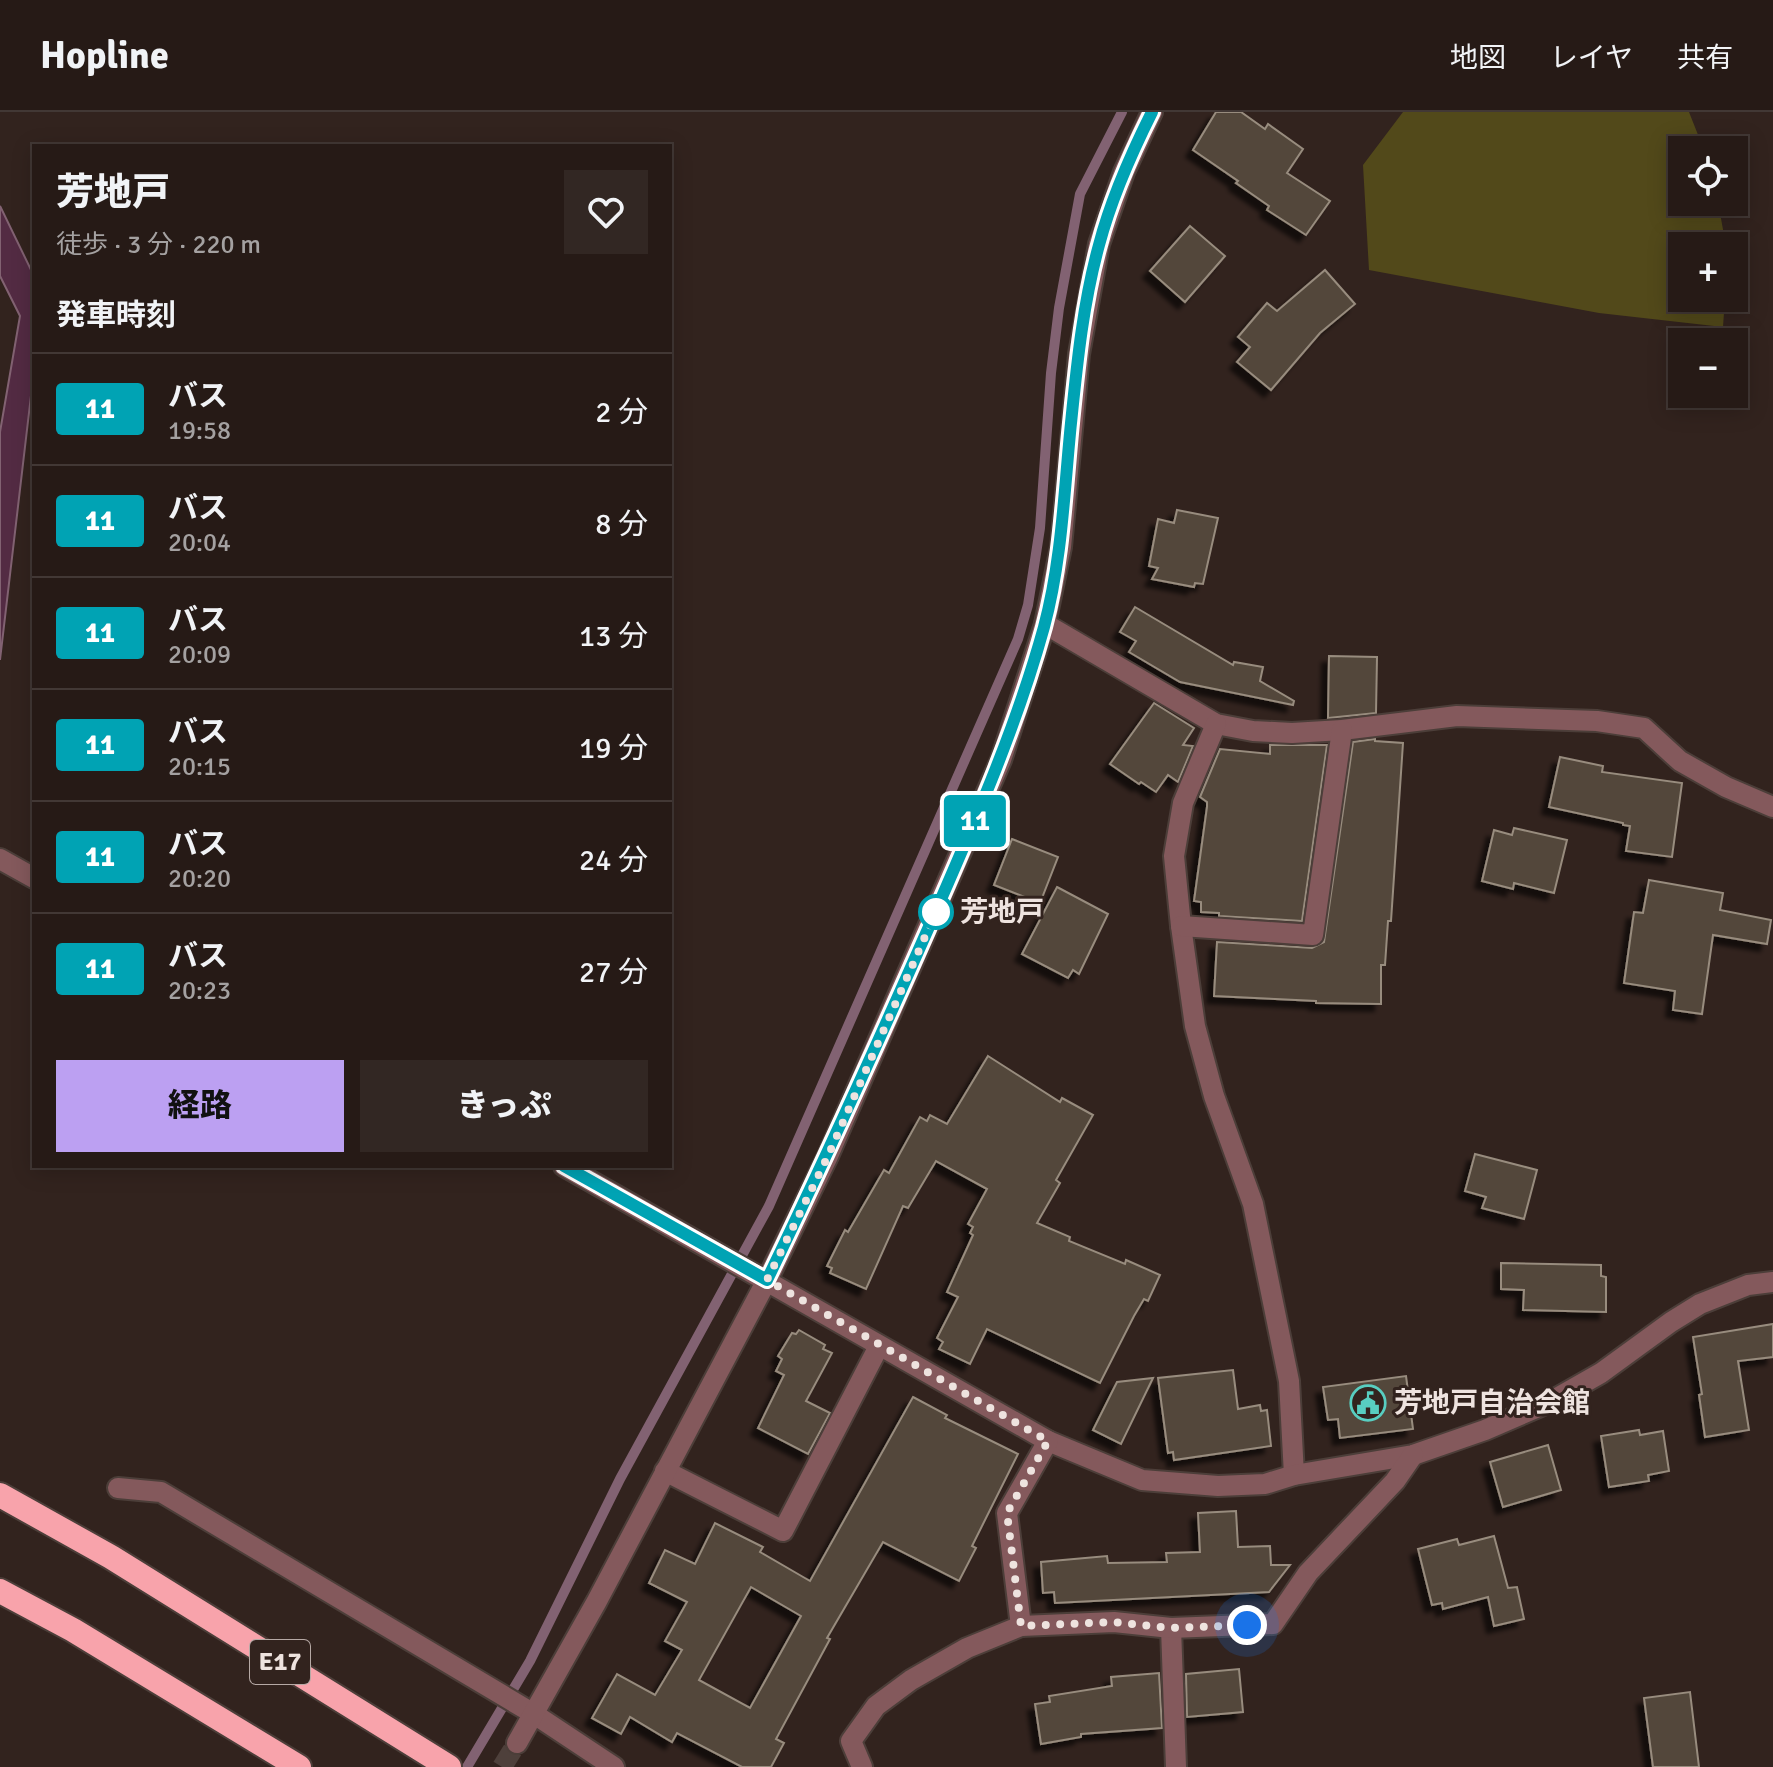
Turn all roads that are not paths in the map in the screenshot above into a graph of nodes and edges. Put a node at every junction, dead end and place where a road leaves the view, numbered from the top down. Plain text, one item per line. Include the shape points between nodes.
1 (1152, 112) edge
2 (1045, 624) junction
3 (1216, 724) junction
4 (1342, 730) junction
5 (1773, 807) edge
6 (4, 861) edge
7 (32, 877) edge
8 (1181, 926) junction
9 (568, 1168) edge
10 (762, 1278) junction
11 (1773, 1282) edge
12 (879, 1346) junction
13 (1048, 1441) junction
14 (1413, 1455) junction
15 (665, 1471) junction
16 (1294, 1475) junction
17 (118, 1488) dead end
18 (0, 1495) edge
19 (0, 1591) edge
20 (1021, 1626) junction
21 (1171, 1628) junction
22 (534, 1714) junction
23 (517, 1743) tunnel mouth
24 (299, 1767) edge
25 (449, 1767) edge
26 (614, 1767) edge
27 (862, 1767) edge
28 (1176, 1767) edge

1 - 2 street via 1119,185 1091,278 1061,547
2 - 3 street
2 - 10 street via 1001,760 857,1090
3 - 4 street via 1253,731
3 - 8 street via 1183,803 1174,856
4 - 5 street via 1457,716 1644,728 1680,761
4 - 8 street via 1313,935
6 - 7 street
8 - 16 street via 1195,1026 1259,1232 1289,1381
9 - 10 street
10 - 12 street
10 - 15 street
11 - 14 street via 1748,1285 1700,1304 1550,1402
12 - 13 street
12 - 15 street via 783,1531
13 - 16 street via 1142,1480 1218,1486 1265,1484
13 - 20 street via 1007,1513
14 - 16 street
14 - 21 street via 1308,1573 1273,1624
15 - 22 street
17 - 22 street via 161,1492
18 - 25 highway, E17 via 111,1557
19 - 24 highway
20 - 21 street via 1114,1622
20 - 27 street via 967,1648 876,1706 851,1741
21 - 28 street
22 - 23 street
22 - 26 street

